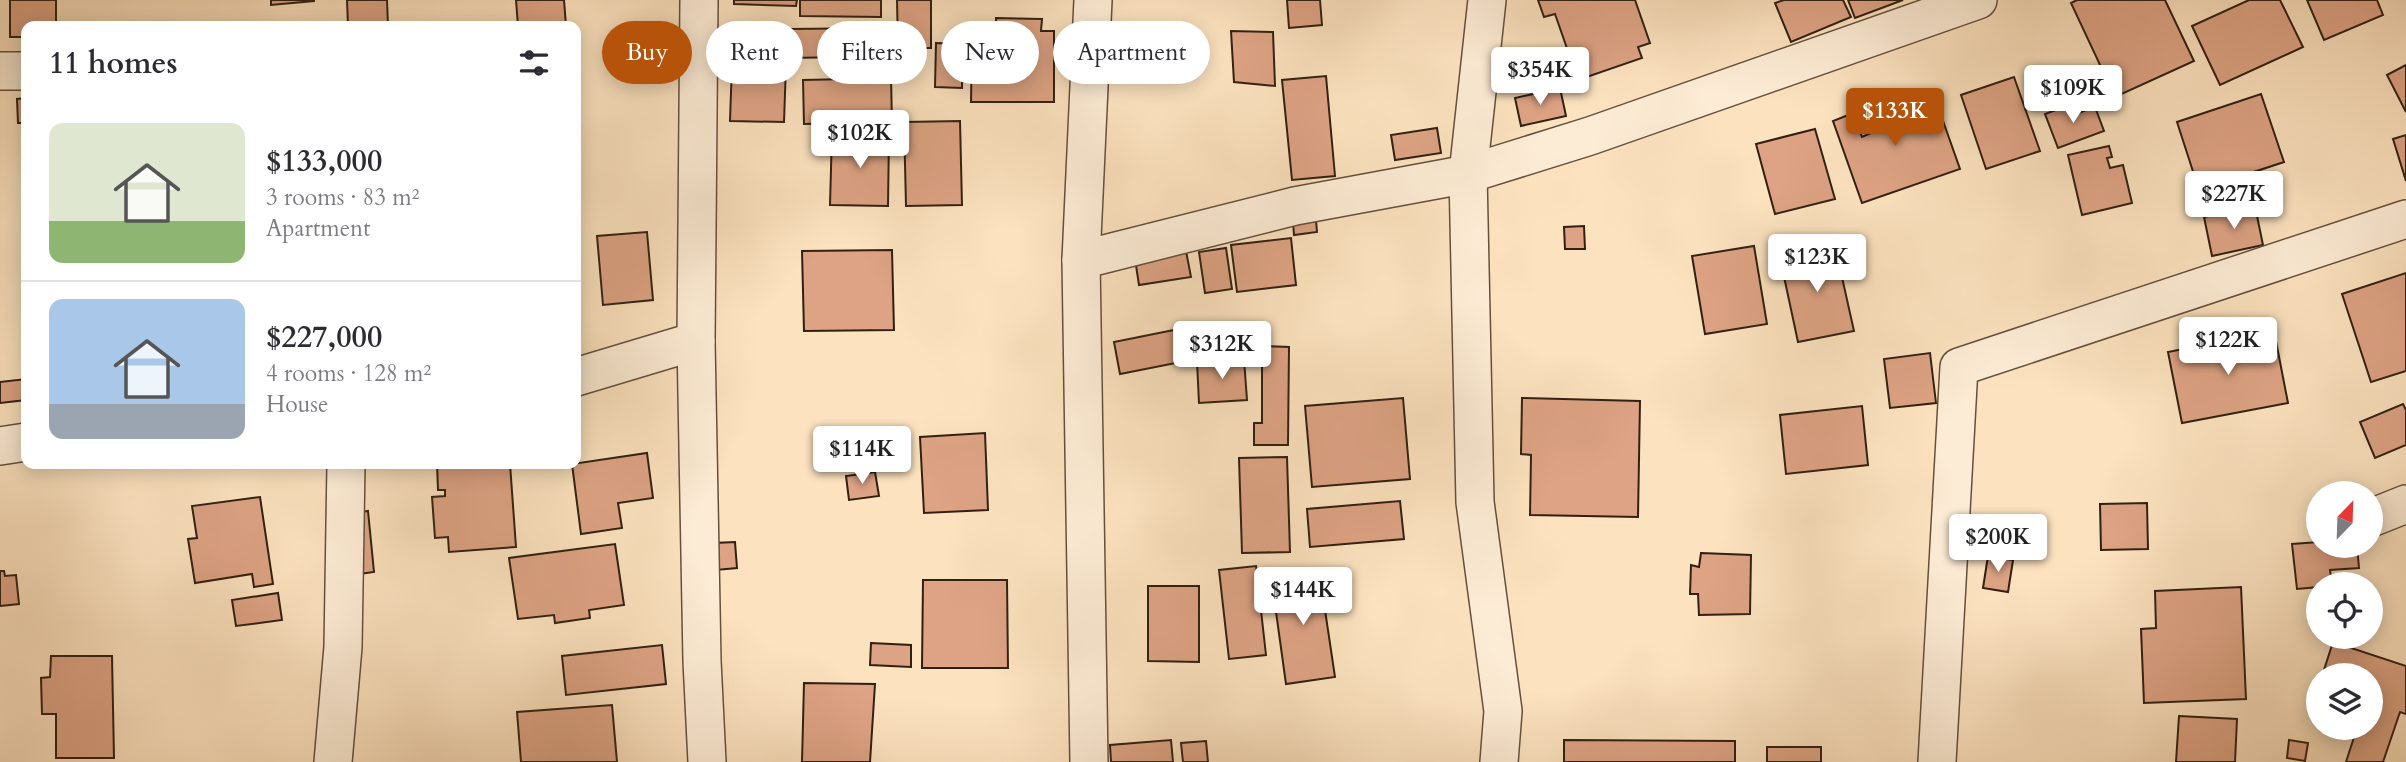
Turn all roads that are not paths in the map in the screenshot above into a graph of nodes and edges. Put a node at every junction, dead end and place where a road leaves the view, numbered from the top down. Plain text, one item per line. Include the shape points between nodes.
1 (699, 0) edge
2 (1093, 0) edge
3 (1487, 0) edge
4 (1964, 3) edge
5 (21, 71) edge
6 (0, 72) edge
7 (1468, 174) junction
8 (2406, 219) edge
9 (1081, 260) junction
10 (696, 341) junction
11 (581, 376) edge
12 (21, 443) edge
13 (0, 446) edge
14 (346, 469) edge
15 (2406, 504) edge
16 (2384, 513) edge
17 (333, 762) edge
18 (706, 762) edge
19 (1090, 762) edge
20 (1499, 762) edge
21 (1937, 762) edge

1 - 10 street
2 - 9 street
3 - 7 street
4 - 7 street via 1590,136
5 - 6 street
7 - 9 street via 1294,206
7 - 20 street via 1475,502 1503,710
8 - 21 street via 1959,367
9 - 19 street
10 - 11 street
10 - 18 street
12 - 13 street
14 - 17 street via 343,647
15 - 16 street

